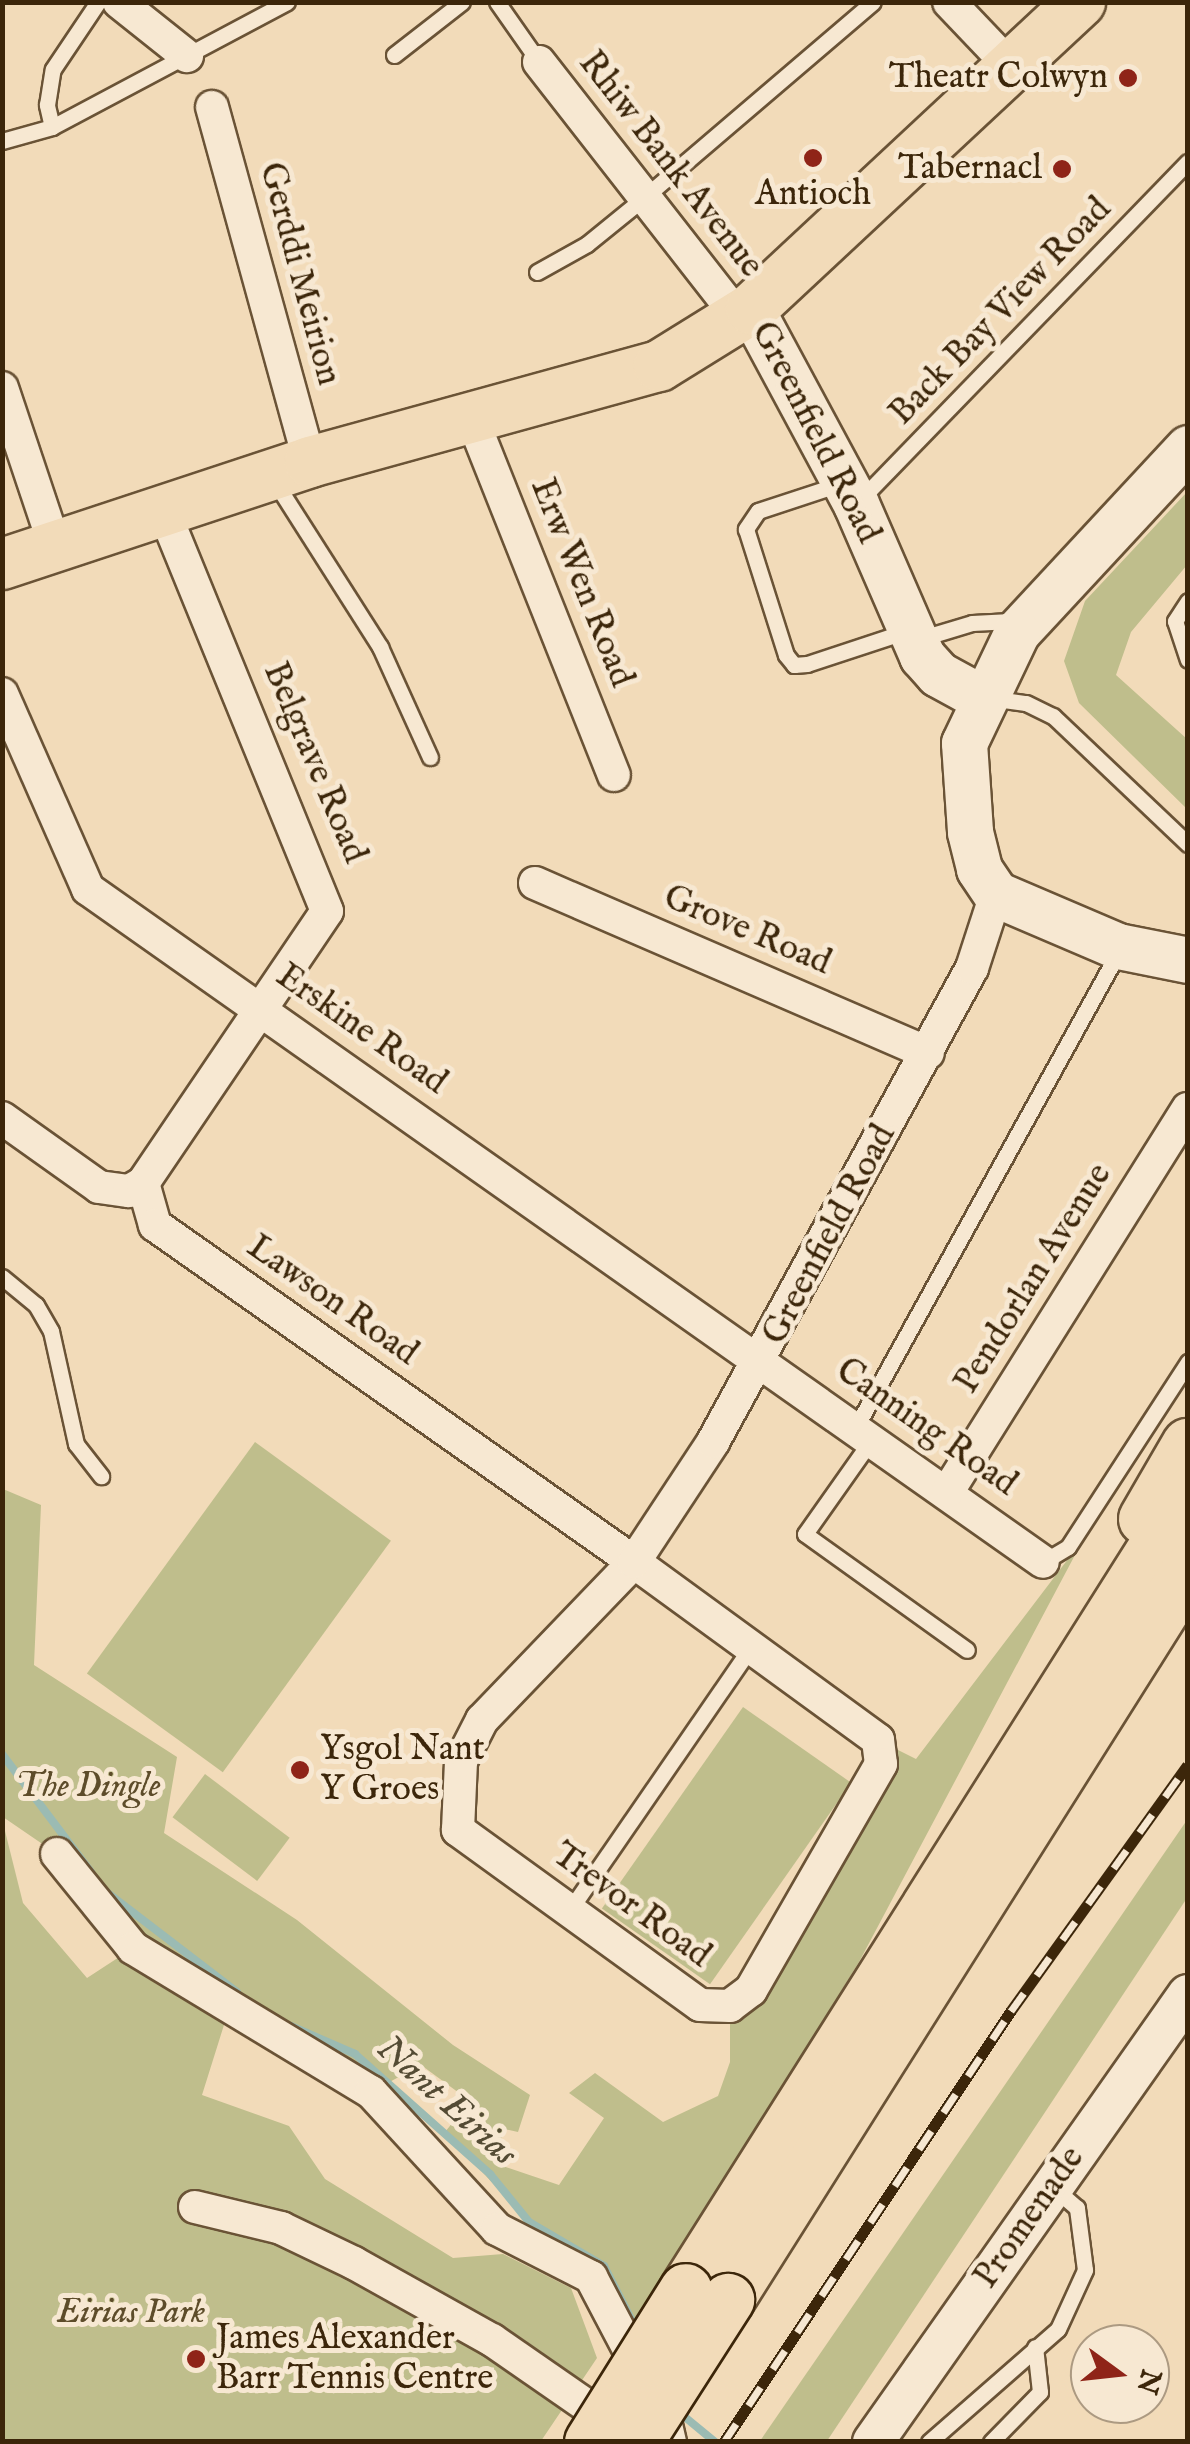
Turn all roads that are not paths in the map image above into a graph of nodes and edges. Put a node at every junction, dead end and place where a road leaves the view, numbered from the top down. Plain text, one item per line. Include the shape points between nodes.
1 (98, 2) edge
2 (119, 2) edge
3 (287, 2) edge
4 (462, 2) edge
5 (497, 2) edge
6 (872, 2) edge
7 (949, 2) edge
8 (1080, 2) edge
9 (394, 55) dead end
10 (187, 56) junction
11 (539, 62) joint
12 (1008, 64) junction
13 (212, 107) dead end
14 (52, 128) junction
15 (2, 141) edge
16 (1188, 162) edge
17 (645, 197) junction
18 (538, 272) dead end
19 (745, 314) junction
20 (2, 388) edge
21 (473, 421) junction
22 (1188, 448) edge
23 (290, 468) junction
24 (850, 493) junction
25 (163, 510) junction
26 (54, 546) junction
27 (2, 564) edge
28 (1188, 601) edge
29 (1017, 632) junction
30 (913, 635) junction
31 (1188, 660) edge
32 (2, 694) edge
33 (980, 697) junction
34 (430, 757) dead end
35 (614, 774) dead end
36 (1188, 844) edge
37 (535, 884) dead end
38 (996, 894) junction
39 (1188, 960) edge
40 (1113, 962) dead end
41 (265, 1011) junction
42 (928, 1052) junction
43 (1188, 1109) edge
44 (2, 1118) edge
45 (143, 1183) junction
46 (2, 1277) edge
47 (762, 1361) junction
48 (1188, 1362) edge
49 (864, 1433) junction
50 (1188, 1445) edge
51 (101, 1476) dead end
52 (948, 1491) junction
53 (1188, 1495) edge
54 (634, 1562) junction
55 (1043, 1562) joint
56 (1188, 1571) edge
57 (1188, 1629) edge
58 (751, 1647) junction
59 (967, 1650) dead end
60 (57, 1854) dead end
61 (978, 1902) junction
62 (570, 1911) junction
63 (1188, 1995) edge
64 (824, 2068) junction
65 (1052, 2186) junction
66 (194, 2207) dead end
67 (707, 2295) junction
68 (1035, 2348) junction
69 (591, 2442) edge
70 (638, 2442) edge
71 (670, 2442) edge
72 (873, 2442) edge
73 (928, 2442) edge
74 (991, 2442) edge

1 - 14 lane via 53,69 47,105
2 - 10 street
3 - 10 lane
4 - 9 lane
5 - 11 lane
6 - 17 lane
7 - 12 street
8 - 12 main road
10 - 14 lane
11 - 17 street, Rhiw Bank Avenue
12 - 19 main road
13 - 23 street, Gerddi Meirion
14 - 15 lane
16 - 24 lane, Back Bay View Road
17 - 18 lane via 587,244
17 - 19 street, Rhiw Bank Avenue
19 - 21 main road via 659,366
19 - 24 main road, Greenfield Road
20 - 26 street
21 - 23 main road
21 - 35 street, Erw Wen Road
22 - 29 main road
23 - 25 main road
23 - 34 lane
24 - 30 main road, Greenfield Road
24 - 30 lane via 758,511 746,528 786,655 794,665 806,664
25 - 26 main road
25 - 41 street, Belgrave Road via 327,898 326,918
26 - 27 main road
28 - 31 lane via 1175,621
29 - 30 lane via 1006,620
29 - 33 main road
30 - 33 main road, Greenfield Road via 938,674
32 - 41 street, Erskine Road via 88,889
33 - 36 lane via 1026,703 1053,716
33 - 38 main road via 964,744 964,796 978,869
37 - 42 street, Grove Road
38 - 39 main road via 1118,946
38 - 42 street, Greenfield Road via 972,968
40 - 49 lane
41 - 45 street, Belgrave Road
41 - 47 street, Erskine Road
42 - 47 street, Greenfield Road
43 - 52 street, Pendorlan Avenue
44 - 45 street via 99,1186 129,1191
45 - 54 street, Lawson Road via 155,1225
46 - 51 lane via 36,1305 51,1331 76,1444
47 - 49 street, Canning Road
47 - 54 street, Greenfield Road
48 - 55 lane via 1068,1546
49 - 52 street, Canning Road
49 - 59 lane via 805,1534
50 - 64 highway
52 - 55 street, Canning Road
53 - 64 highway
54 - 58 street, Trevor Road
54 - 62 street, Trevor Road via 482,1720 456,1787 458,1830
56 - 61 highway
57 - 61 highway
58 - 62 lane
58 - 62 street, Trevor Road via 878,1740 882,1751 881,1764 751,1990 730,2006 700,2005
60 - 71 street via 134,1948 370,2092 497,2229 591,2277 664,2416
61 - 67 highway
63 - 65 street, Promenade
64 - 67 highway
65 - 68 lane via 1078,2208 1084,2270 1058,2329
65 - 72 street, Promenade
66 - 70 street via 281,2228 354,2262 492,2340
67 - 69 highway, bridge
67 - 70 highway, bridge
68 - 73 lane
68 - 74 lane via 1040,2392

